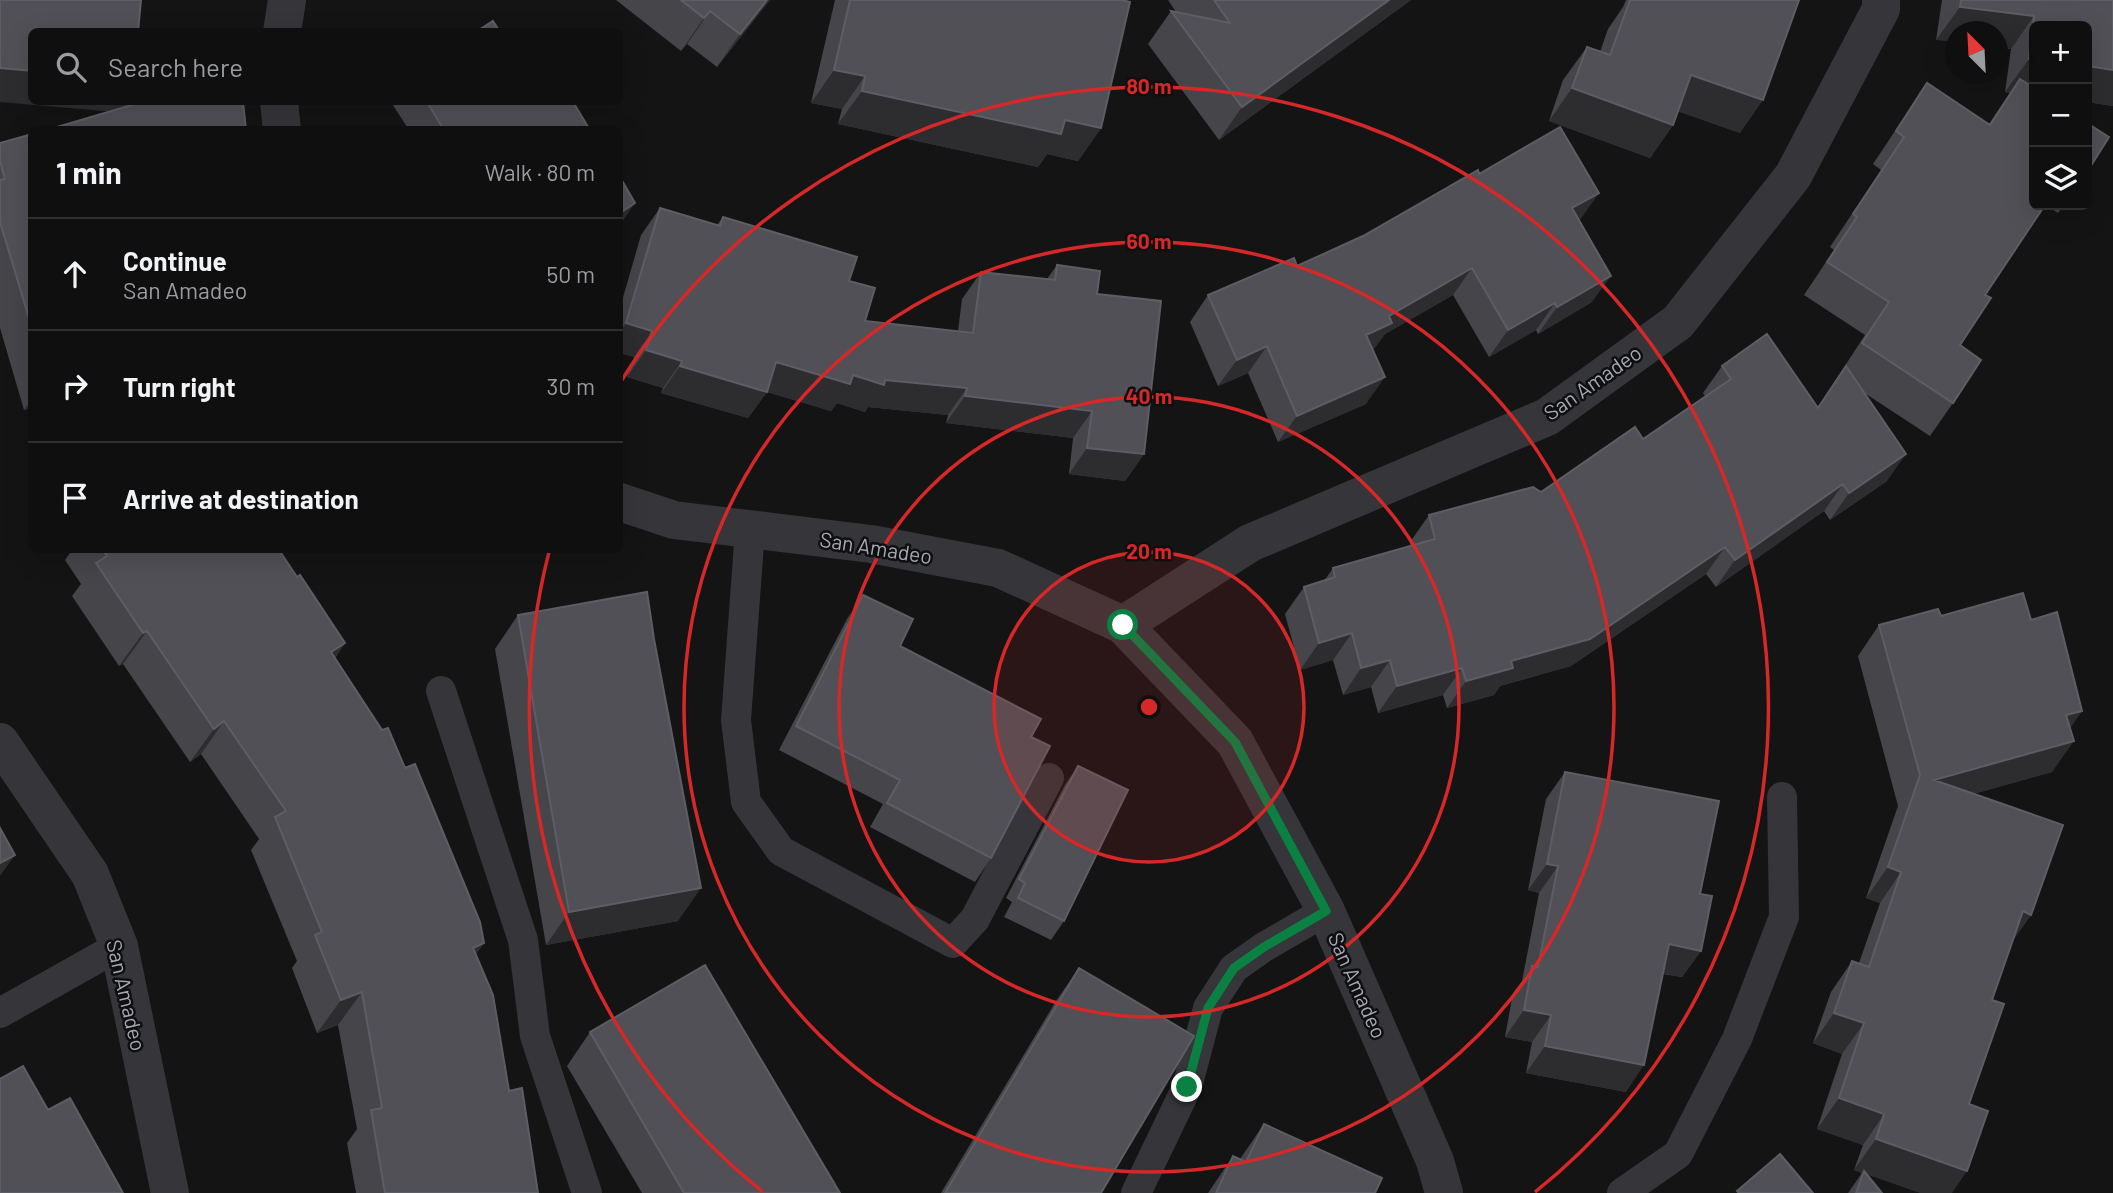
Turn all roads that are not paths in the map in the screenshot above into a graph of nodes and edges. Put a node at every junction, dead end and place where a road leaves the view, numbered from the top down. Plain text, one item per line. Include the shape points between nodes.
1 (287, 0) edge
2 (1881, 0) edge
3 (283, 28) edge
4 (279, 105) edge
5 (282, 126) edge
6 (623, 503) edge
7 (750, 530) junction
8 (1123, 625) junction
9 (441, 691) dead end
10 (0, 741) edge
11 (1049, 778) edge
12 (1782, 797) dead end
13 (1326, 911) junction
14 (119, 946) junction
15 (0, 1013) edge
16 (170, 1193) edge
17 (587, 1193) edge
18 (1136, 1193) edge
19 (1444, 1193) edge
20 (1622, 1193) edge

1 - 3 street
2 - 8 street, San Amadeo via 1881,9 1793,176 1678,322 1547,417 1251,543
4 - 5 street
6 - 7 street, San Amadeo via 674,520
7 - 8 street, San Amadeo via 871,544 998,568
7 - 11 lane via 736,720 746,802 781,851 953,943 975,919
8 - 13 street, San Amadeo via 1235,742
9 - 17 lane via 523,940 535,1036
10 - 14 street, San Amadeo via 90,874
12 - 20 lane via 1784,917 1737,1040 1678,1154
13 - 18 lane via 1234,968 1208,1008 1187,1087
13 - 19 street, San Amadeo via 1435,1161
14 - 15 lane
14 - 16 street, San Amadeo

